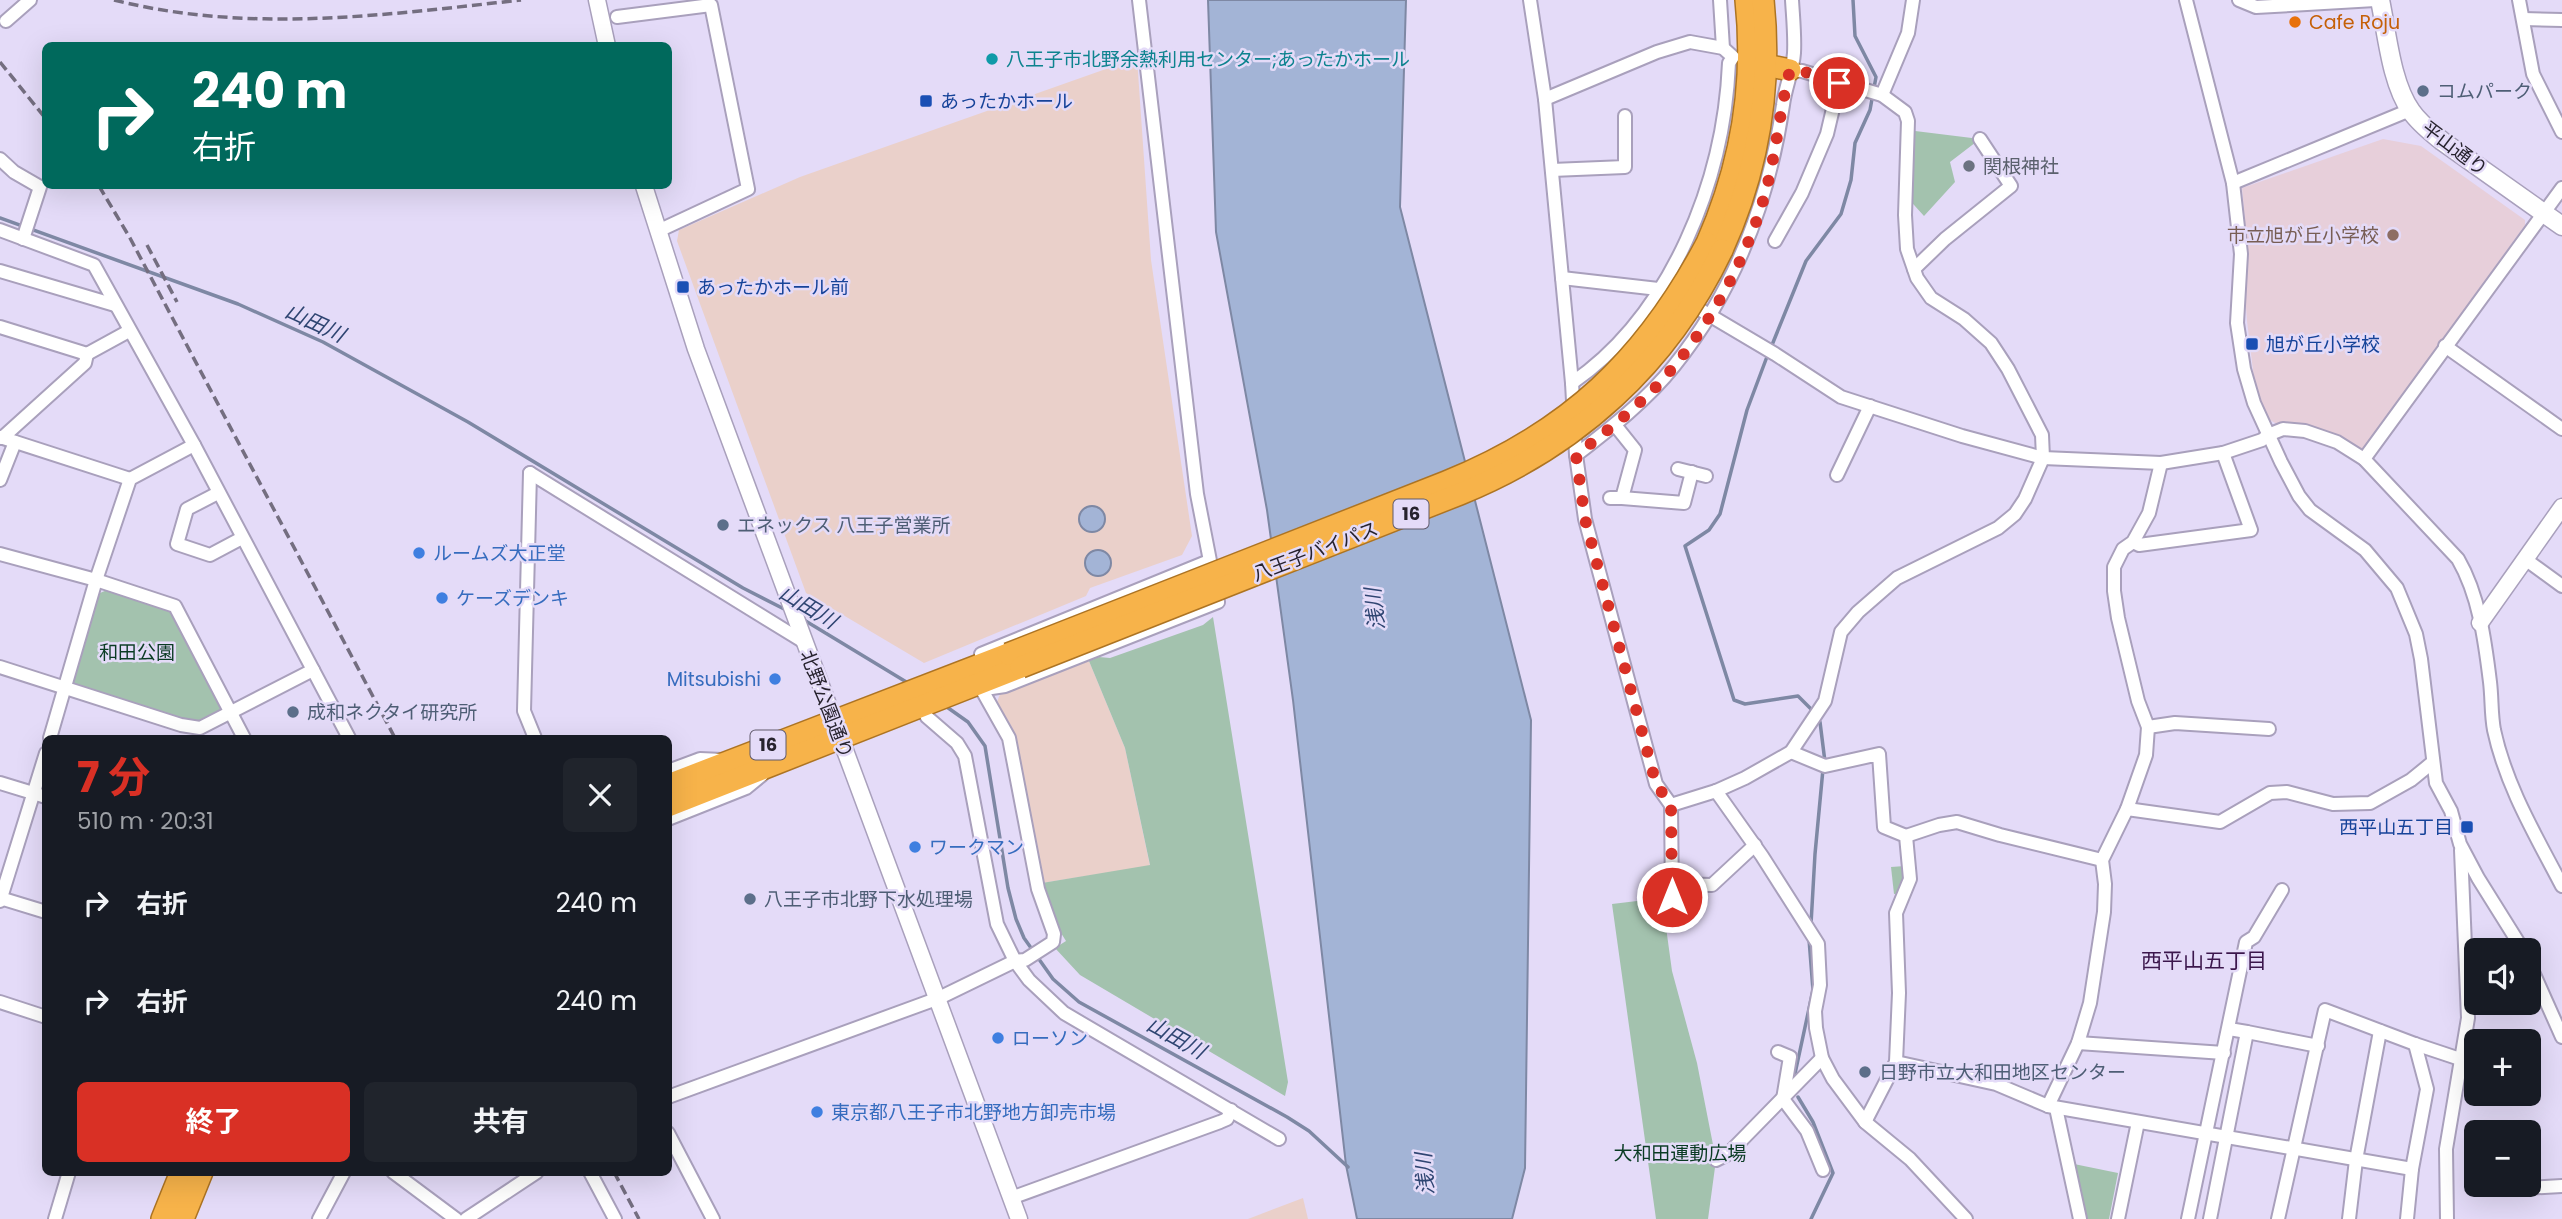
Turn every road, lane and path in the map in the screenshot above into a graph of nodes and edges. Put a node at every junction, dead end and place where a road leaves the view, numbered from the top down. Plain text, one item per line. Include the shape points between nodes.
1 (30, 0) edge
2 (597, 0) edge
3 (1139, 0) edge
4 (1530, 0) edge
5 (1720, 0) edge
6 (1737, 0) edge
7 (1746, 0) edge
8 (1763, 0) edge
9 (1791, 0) edge
10 (1913, 0) edge
11 (2186, 0) edge
12 (2239, 0) edge
13 (2378, 0) edge
14 (2519, 0) edge
15 (617, 17) dead end
16 (2523, 19) junction
17 (2562, 20) edge
18 (6, 21) dead end
19 (606, 42) edge
20 (1728, 53) junction
21 (1766, 65) junction
22 (1790, 70) junction
23 (1839, 83) junction
24 (1882, 95) junction
25 (1545, 99) junction
26 (2410, 110) junction
27 (1625, 116) dead end
28 (2562, 132) edge
29 (1980, 139) dead end
30 (0, 159) edge
31 (1552, 170) junction
32 (2233, 183) junction
33 (2562, 188) edge
34 (645, 189) edge
35 (2543, 212) junction
36 (1717, 219) junction
37 (2562, 226) edge
38 (0, 230) edge
39 (658, 231) junction
40 (24, 235) junction
41 (1775, 242) dead end
42 (1714, 247) junction
43 (1914, 268) junction
44 (0, 271) edge
45 (1562, 278) junction
46 (1660, 289) junction
47 (116, 305) junction
48 (1710, 316) junction
49 (0, 327) edge
50 (129, 331) junction
51 (2445, 346) junction
52 (87, 354) junction
53 (1572, 383) junction
54 (1870, 406) junction
55 (1615, 425) junction
56 (2562, 429) edge
57 (2268, 435) junction
58 (6, 439) edge
59 (194, 445) junction
60 (2222, 453) junction
61 (1576, 455) junction
62 (2043, 458) junction
63 (2364, 459) junction
64 (2161, 463) junction
65 (1678, 469) dead end
66 (1692, 472) junction
67 (1837, 475) dead end
68 (1706, 476) dead end
69 (130, 479) junction
70 (0, 480) edge
71 (218, 493) junction
72 (2562, 508) edge
73 (242, 538) junction
74 (2133, 542) junction
75 (0, 554) edge
76 (2525, 559) junction
77 (1209, 561) junction
78 (96, 580) junction
79 (2562, 586) edge
80 (2480, 623) junction
81 (801, 635) junction
82 (1014, 660) junction
83 (0, 667) edge
84 (313, 670) junction
85 (933, 682) junction
86 (66, 687) junction
87 (970, 691) junction
88 (925, 707) junction
89 (231, 713) junction
90 (2148, 727) junction
91 (2269, 729) dead end
92 (837, 730) junction
93 (51, 735) edge
94 (242, 735) edge
95 (347, 735) edge
96 (534, 735) edge
97 (1791, 752) junction
98 (731, 760) junction
99 (2433, 762) junction
100 (774, 765) junction
101 (672, 769) edge
102 (42, 777) edge
103 (0, 783) edge
104 (672, 783) edge
105 (1716, 791) junction
106 (39, 795) edge
107 (672, 804) edge
108 (1671, 805) junction
109 (2127, 809) junction
110 (672, 817) edge
111 (1906, 836) junction
112 (2460, 844) junction
113 (1755, 845) junction
114 (2102, 860) junction
115 (1672, 884) junction
116 (2562, 886) edge
117 (2282, 890) dead end
118 (1662, 898) dead end
119 (0, 899) edge
120 (42, 911) edge
121 (2516, 938) edge
122 (1020, 960) junction
123 (2541, 989) edge
124 (939, 998) junction
125 (0, 1002) edge
126 (42, 1016) edge
127 (2229, 1029) junction
128 (2380, 1031) junction
129 (2247, 1032) junction
130 (2562, 1037) edge
131 (2078, 1043) junction
132 (2415, 1044) junction
133 (2318, 1046) junction
134 (1778, 1052) dead end
135 (2224, 1053) junction
136 (1822, 1058) junction
137 (2460, 1059) junction
138 (1896, 1062) junction
139 (672, 1096) edge
140 (1783, 1100) junction
141 (2052, 1107) junction
142 (1231, 1111) junction
143 (1865, 1122) junction
144 (2138, 1122) junction
145 (2205, 1133) junction
146 (2227, 1137) junction
147 (1279, 1139) dead end
148 (672, 1141) edge
149 (2293, 1149) junction
150 (1716, 1160) dead end
151 (2356, 1160) junction
152 (2412, 1169) junction
153 (1823, 1170) dead end
154 (68, 1176) edge
155 (179, 1176) edge
156 (200, 1176) edge
157 (342, 1176) edge
158 (398, 1176) edge
159 (531, 1176) edge
160 (592, 1176) edge
161 (2562, 1186) edge
162 (2541, 1187) edge
163 (1011, 1198) junction
164 (55, 1219) edge
165 (162, 1219) edge
166 (183, 1219) edge
167 (319, 1219) edge
168 (456, 1219) edge
169 (466, 1219) edge
170 (615, 1219) edge
171 (713, 1219) edge
172 (1019, 1219) edge
173 (1966, 1219) edge
174 (2080, 1219) edge
175 (2118, 1219) edge
176 (2188, 1219) edge
177 (2210, 1219) edge
178 (2278, 1219) edge
179 (2349, 1219) edge
180 (2407, 1219) edge
181 (2447, 1219) edge

1 - 18 street
2 - 19 street
3 - 77 street via 1197,494
4 - 25 street
5 - 20 street
6 - 20 highway via 1740,44
7 - 36 highway, 八王子バイパス / 16 via 1749,59 1743,125
8 - 21 highway, 八王子バイパス / 16
9 - 22 street via 1794,55
10 - 24 street via 1908,33
11 - 32 street
12 - 13 street via 2256,7
13 - 26 main road, 平山通り via 2398,85
14 - 16 street
15 - 39 street via 711,5 748,190
16 - 17 street
16 - 28 street via 2533,74
20 - 25 street via 1690,42
20 - 36 highway via 1740,71
20 - 46 street via 1720,142 1707,189
21 - 22 highway
21 - 42 highway, 八王子バイパス / 16 via 1753,161 1736,217
22 - 23 street
22 - 48 street via 1763,200
23 - 24 street
23 - 41 street via 1827,134
24 - 43 street via 1905,112 1908,121 1905,215 1907,249
25 - 31 street
26 - 32 street
26 - 35 main road, 平山通り via 2434,135
27 - 31 street via 1625,167
29 - 43 street via 2011,186
30 - 40 street via 40,187
31 - 45 street
32 - 57 street via 2241,254 2237,323 2253,403
33 - 35 street
34 - 39 street, 北野公園通り
35 - 37 main road, 平山通り
35 - 51 street
36 - 42 highway, 八王子バイパス / 16
38 - 40 street
39 - 81 street, 北野公園通り via 695,349
40 - 47 street via 94,265
42 - 82 highway, 八王子バイパス / 16, bridge via 1631,357 1578,407 1522,446 1465,474
43 - 62 street via 1931,298 1991,343 2042,435
44 - 47 street
45 - 46 street
45 - 53 street
46 - 48 street
46 - 53 street via 1607,354
47 - 50 street
48 - 54 street via 1841,397
48 - 55 street via 1673,367
49 - 52 street
50 - 52 street
50 - 59 street
51 - 56 street
51 - 63 street
52 - 58 street via 85,363
53 - 61 street
54 - 62 street
54 - 67 street
55 - 61 street
55 - 66 street via 1635,450 1616,498 1684,503
57 - 60 street
57 - 63 street via 2283,429 2305,431 2337,442
57 - 99 street via 2310,510 2365,550 2397,589 2416,634
58 - 69 street
58 - 70 street
59 - 69 street
59 - 71 street
60 - 64 street
60 - 74 street via 2251,530 2139,545
61 - 108 street via 1585,519 1656,784
62 - 64 street
62 - 97 street via 2015,514 1998,528 1897,578 1857,612 1841,632 1825,701
63 - 80 street via 2458,559
64 - 74 street via 2149,513
65 - 66 street
66 - 68 street
69 - 78 street
71 - 73 street
71 - 73 street via 187,509 177,544 210,555
72 - 76 street
73 - 84 street
74 - 90 street via 2123,549 2114,567 2114,590
75 - 78 street
76 - 79 street
76 - 80 street
77 - 85 street via 954,664
77 - 87 street via 1218,602 1005,686
78 - 86 street
78 - 89 street via 175,606
80 - 116 street via 2494,729 2504,766
81 - 92 street, 北野公園通り
81 - 96 street via 530,472 524,711
82 - 85 highway, 八王子バイパス / 16
82 - 87 highway, 八王子バイパス / 16
83 - 86 street
84 - 89 street
84 - 95 street
85 - 92 highway, 八王子バイパス / 16 via 904,692
86 - 89 street via 190,727 200,728
86 - 93 street
87 - 88 highway, 八王子バイパス / 16
87 - 122 street via 1009,738 1038,889 1054,934 1053,942
88 - 92 highway, 八王子バイパス / 16
88 - 122 street via 927,718 957,743 965,757 991,900 998,924
89 - 94 street
90 - 91 street via 2175,723
90 - 109 street via 2146,755
92 - 98 highway, 八王子バイパス / 16
92 - 100 highway, 八王子バイパス / 16
92 - 124 street, 北野公園通り
97 - 105 street
97 - 111 street via 1825,766 1879,754 1884,827
98 - 101 street via 700,759
98 - 104 highway, 八王子バイパス / 16
99 - 109 street via 2370,803 2333,804 2287,792 2270,793 2220,822
99 - 112 street via 2436,783 2451,811
100 - 107 highway, 八王子バイパス / 16
100 - 110 street via 746,788
102 - 106 street
103 - 106 street
105 - 108 street
105 - 113 street
106 - 119 street
108 - 115 street
109 - 114 street
111 - 114 street via 1957,822
111 - 138 street via 1910,879 1896,914
112 - 121 street
112 - 137 street via 2468,1018
113 - 115 street via 1712,884
113 - 136 street via 1818,944 1820,985 1815,1019
114 - 131 street via 2102,922 2090,1003
115 - 118 street via 1672,897
117 - 127 street via 2255,937 2246,942
119 - 120 street
122 - 124 street
122 - 142 street via 1044,996 1064,1013
123 - 130 street
124 - 139 street
124 - 163 street, 北野公園通り
125 - 126 street
127 - 129 street
127 - 135 street
128 - 132 street
128 - 133 street via 2325,1010
128 - 151 street
129 - 133 street
129 - 146 street
131 - 135 street
131 - 141 street
132 - 137 street
132 - 152 street via 2427,1089
133 - 149 street
134 - 140 street via 1790,1057
135 - 145 street
136 - 140 street
136 - 143 street
137 - 181 street via 2446,1150
138 - 141 street via 1996,1084
138 - 143 street
140 - 150 street via 1728,1154
140 - 153 street via 1807,1131
141 - 144 street
141 - 174 street
142 - 147 street
142 - 163 street via 1220,1122
143 - 173 street via 1910,1158
144 - 145 street
144 - 175 street
145 - 146 street
145 - 176 street
146 - 149 street
146 - 177 street
148 - 171 street
149 - 151 street
149 - 178 street
151 - 152 street
151 - 179 street
152 - 180 street
154 - 164 street
155 - 165 highway
156 - 166 highway
157 - 167 street
158 - 168 street
159 - 169 street
160 - 170 street
161 - 162 street
163 - 172 street, 北野公園通り

